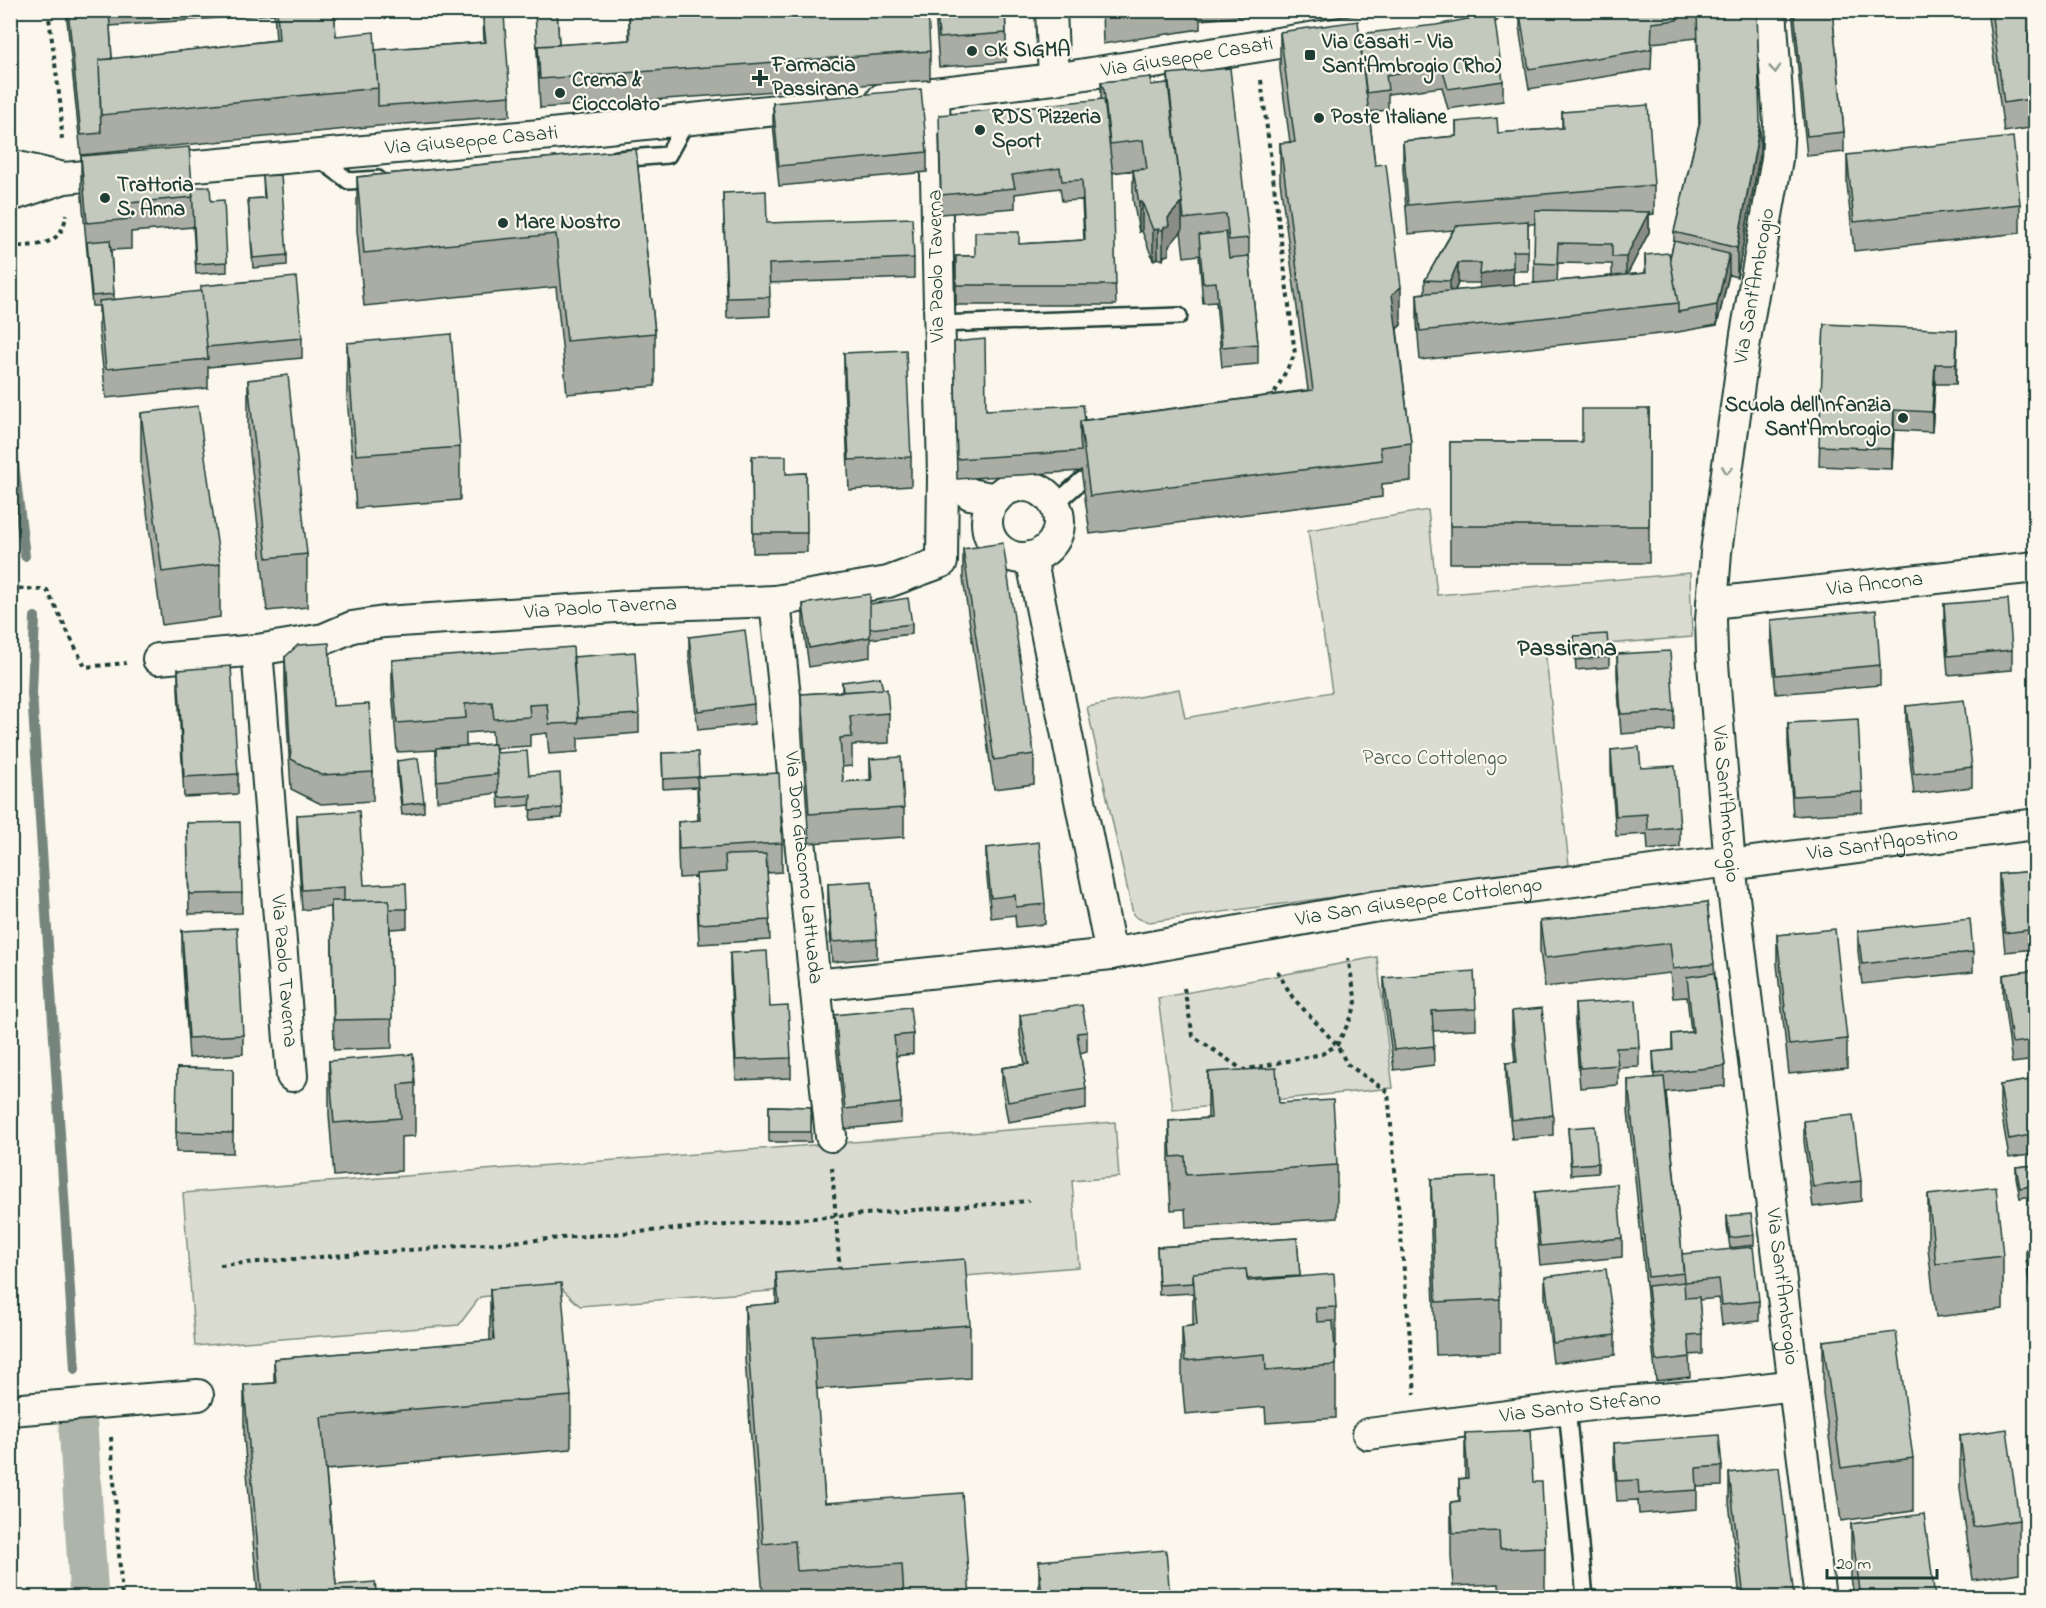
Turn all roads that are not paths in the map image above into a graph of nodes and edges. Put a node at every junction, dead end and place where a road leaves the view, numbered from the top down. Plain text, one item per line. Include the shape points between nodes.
1 (1051, 10) edge
2 (1485, 10) edge
3 (1771, 10) edge
4 (1054, 79) junction
5 (934, 93) junction
6 (687, 120) junction
7 (315, 156) junction
8 (599, 160) edge
9 (10, 165) edge
10 (64, 178) junction
11 (395, 178) edge
12 (10, 196) edge
13 (1179, 316) dead end
14 (938, 324) junction
15 (943, 474) junction
16 (1082, 480) edge
17 (1049, 499) junction
18 (992, 520) junction
19 (1031, 557) junction
20 (942, 562) junction
21 (2036, 567) edge
22 (775, 601) junction
23 (1712, 603) junction
24 (257, 650) junction
25 (158, 660) road end
26 (2036, 824) edge
27 (1730, 863) junction
28 (1111, 954) junction
29 (815, 985) junction
30 (292, 1077) dead end
31 (831, 1136) road end
32 (1794, 1385) junction
33 (198, 1395) dead end
34 (1567, 1408) junction
35 (10, 1410) edge
36 (1368, 1434) dead end
37 (1585, 1598) edge
38 (1820, 1598) edge

1 - 4 street
2 - 4 street, Via Giuseppe Casati
3 -> 23 street, Via Sant'Ambrogio via 1779,123 1777,159 1746,334
4 - 5 street, Via Giuseppe Casati
5 - 6 street, Via Giuseppe Casati
5 - 14 street, Via Paolo Taverna
6 - 7 street, Via Giuseppe Casati
6 - 8 lane via 668,155
7 - 10 street, Via Giuseppe Casati
7 - 11 lane via 349,181
9 - 10 street, Via Giuseppe Casati
10 - 12 street, Via Giuseppe Casati
13 - 14 lane
14 - 15 street, Via Paolo Taverna
15 - 18 street via 970,494
15 - 20 street, Via Paolo Taverna
16 - 17 lane via 1064,496
17 - 18 street, Via Paolo Taverna via 1034,488 1013,488 1003,492
17 - 19 street via 1059,521 1057,532 1045,551
18 - 19 street via 1002,552 1013,557
18 - 20 street, Via Paolo Taverna
19 - 28 street
20 - 22 street, Via Paolo Taverna via 888,582
21 - 23 street, Via Ancona
22 - 24 street, Via Paolo Taverna via 384,622 352,627 324,639
22 - 29 street, Via Don Giacomo Lattuada
23 - 27 street, Via Sant'Ambrogio via 1712,652
24 - 25 street, Via Paolo Taverna
24 - 30 street, Via Paolo Taverna
26 - 27 street, Via Sant'Agostino
27 - 28 street, Via San Giuseppe Cottolengo via 1372,906
27 - 32 street, Via Sant'Ambrogio
28 - 29 street, Via San Giuseppe Cottolengo
29 - 31 street, Via Don Giacomo Lattuada
32 - 34 street, Via Santo Stefano
32 - 38 street, Via Sant'Ambrogio
33 - 35 street
34 - 36 street, Via Santo Stefano
34 - 37 lane

